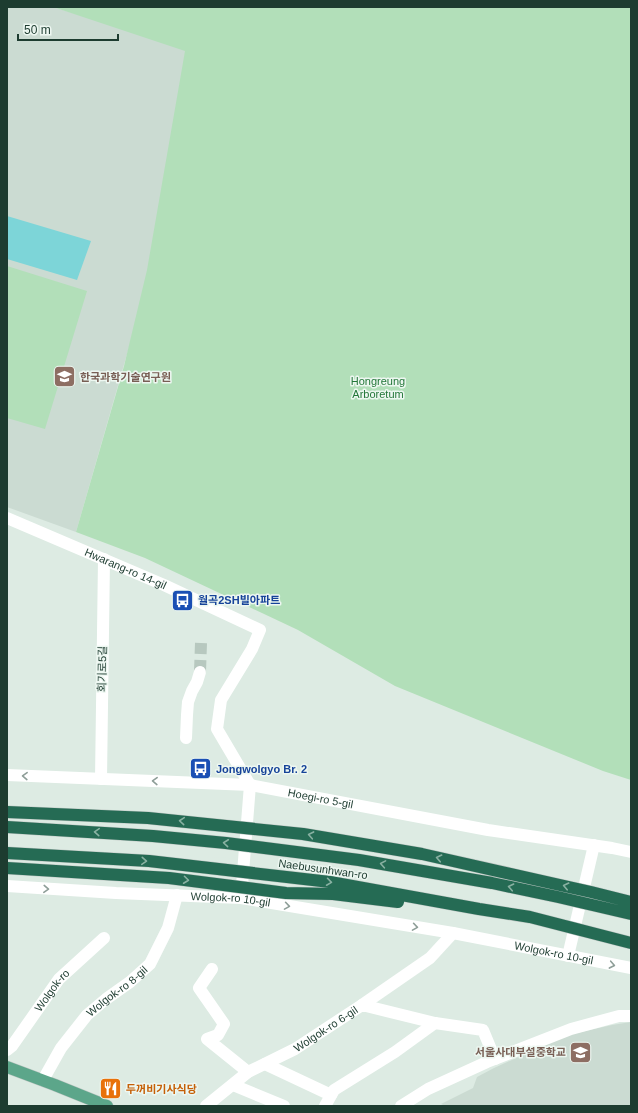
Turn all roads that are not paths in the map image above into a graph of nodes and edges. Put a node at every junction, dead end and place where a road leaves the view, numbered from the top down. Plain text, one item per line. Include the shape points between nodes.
1 (7, 518) edge
2 (104, 559) junction
3 (200, 672) tunnel mouth
4 (186, 738) dead end
5 (7, 776) edge
6 (101, 779) junction
7 (250, 785) junction
8 (7, 812) edge
9 (7, 827) edge
10 (594, 845) junction
11 (7, 852) edge
12 (631, 852) edge
13 (7, 868) edge
14 (7, 886) edge
15 (177, 895) junction
16 (241, 898) junction
17 (631, 902) edge
18 (631, 914) edge
19 (530, 917) junction
20 (453, 933) junction
21 (104, 938) dead end
22 (631, 943) edge
23 (568, 956) junction
24 (631, 968) edge
25 (212, 969) dead end
26 (362, 1005) junction
27 (631, 1016) edge
28 (436, 1023) junction
29 (7, 1050) edge
30 (495, 1059) junction
31 (265, 1064) junction
32 (7, 1068) edge
33 (248, 1072) junction
34 (42, 1080) junction
35 (233, 1084) junction
36 (331, 1095) junction
37 (101, 1105) edge
38 (206, 1106) edge
39 (284, 1106) edge
40 (325, 1106) edge
41 (401, 1106) edge

1 - 2 street, Hwarang-ro 14-gil
2 - 6 street, 회기로5길
2 - 7 street, Hwarang-ro 14-gil via 164,584 260,630 252,649 222,700 217,729
3 - 4 street via 188,702
6 -> 5 street, Hoegi-ro 5-gil
7 -> 6 street, Hoegi-ro 5-gil
7 - 10 street, Hoegi-ro 5-gil via 488,830
7 - 16 street
17 -> 8 highway, bridge via 422,854 303,834 148,818
18 -> 9 highway, Naebusunhwan-ro, bridge via 492,883 359,860 154,836
10 - 12 street, Hoegi-ro 5-gil
10 - 23 street, bridge
11 -> 19 highway, Naebusunhwan-ro, bridge via 149,861 330,882
13 -> 19 highway, bridge via 169,878
14 -> 15 street, Wolgok-ro 10-gil
15 - 16 street, Wolgok-ro 10-gil
15 - 34 street, Wolgok-ro 8-gil via 168,928 150,964 87,1015
16 -> 20 street, Wolgok-ro 10-gil
19 - 22 highway, Naebusunhwan-ro, bridge
20 - 23 street, Wolgok-ro 10-gil
20 - 26 street via 430,958
21 - 29 street, Wolgok-ro via 59,979
23 -> 24 street, Wolgok-ro 10-gil
25 - 33 street via 199,988 224,1024 218,1035 207,1038
26 - 28 street, Wolgok-ro 6-gil
26 - 31 street, Wolgok-ro 6-gil via 295,1049
27 - 30 street via 619,1016 571,1029
28 - 30 street, Wolgok-ro 6-gil via 483,1030
28 - 36 street via 334,1090
30 - 41 street via 428,1089
31 - 33 street, Wolgok-ro 6-gil
31 - 36 street
32 - 34 main road
33 - 35 street, Wolgok-ro 6-gil
34 - 37 main road
35 - 38 street, Wolgok-ro 6-gil
35 - 39 street
36 - 40 street

